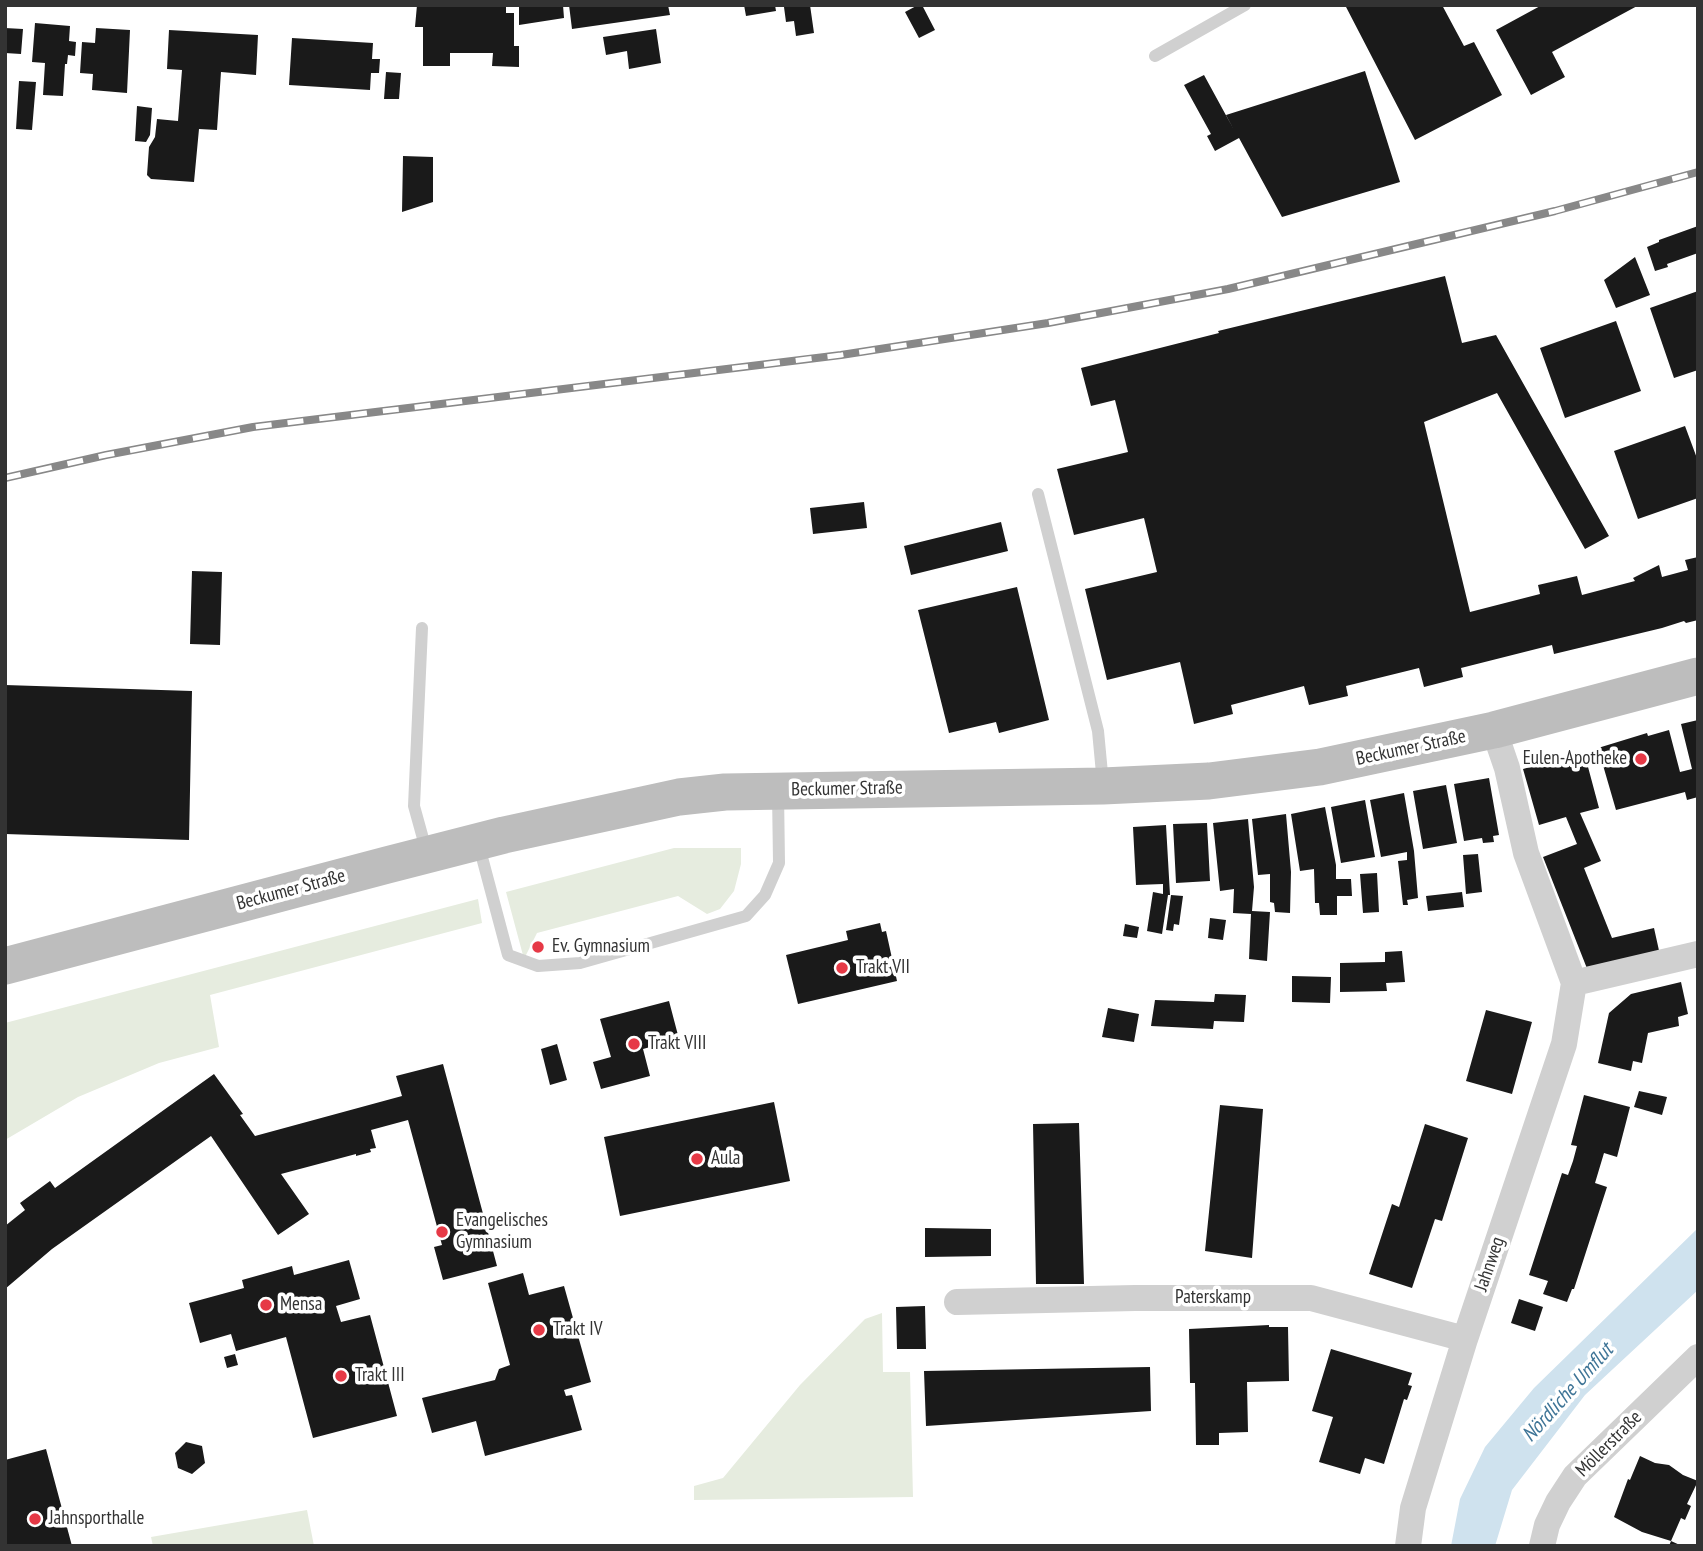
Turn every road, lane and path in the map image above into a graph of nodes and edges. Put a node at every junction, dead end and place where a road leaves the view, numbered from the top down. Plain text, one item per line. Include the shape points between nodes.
1 (1245, 5) edge
2 (1156, 56) dead end
3 (1038, 495) dead end
4 (422, 628) dead end
5 (1698, 676) edge
6 (1493, 730) junction
7 (1103, 786) junction
8 (778, 790) junction
9 (478, 842) junction
10 (427, 855) junction
11 (1698, 954) edge
12 (5, 967) edge
13 (1574, 983) junction
14 (957, 1302) dead end
15 (1465, 1339) junction
16 (1698, 1357) edge
17 (1408, 1546) edge
18 (1542, 1546) edge

1 - 2 lane
3 - 7 lane via 1098,731
4 - 10 lane via 414,806
5 - 6 main road, Beckumer Straße
6 - 7 main road, Beckumer Straße via 1320,767 1209,781
6 - 13 street via 1507,768 1526,853
7 - 8 main road, Beckumer Straße
8 - 9 main road, Beckumer Straße via 679,797
8 - 9 lane via 779,863 765,895 746,916 580,963 538,966 508,955
9 - 10 main road, Beckumer Straße
10 - 12 main road, Beckumer Straße
11 - 13 street
13 - 15 street, Jahnweg via 1563,1044
14 - 15 street, Paterskamp via 1311,1298
15 - 17 street, Jahnweg via 1413,1508
16 - 18 street, Möllerstraße via 1575,1476 1547,1525

